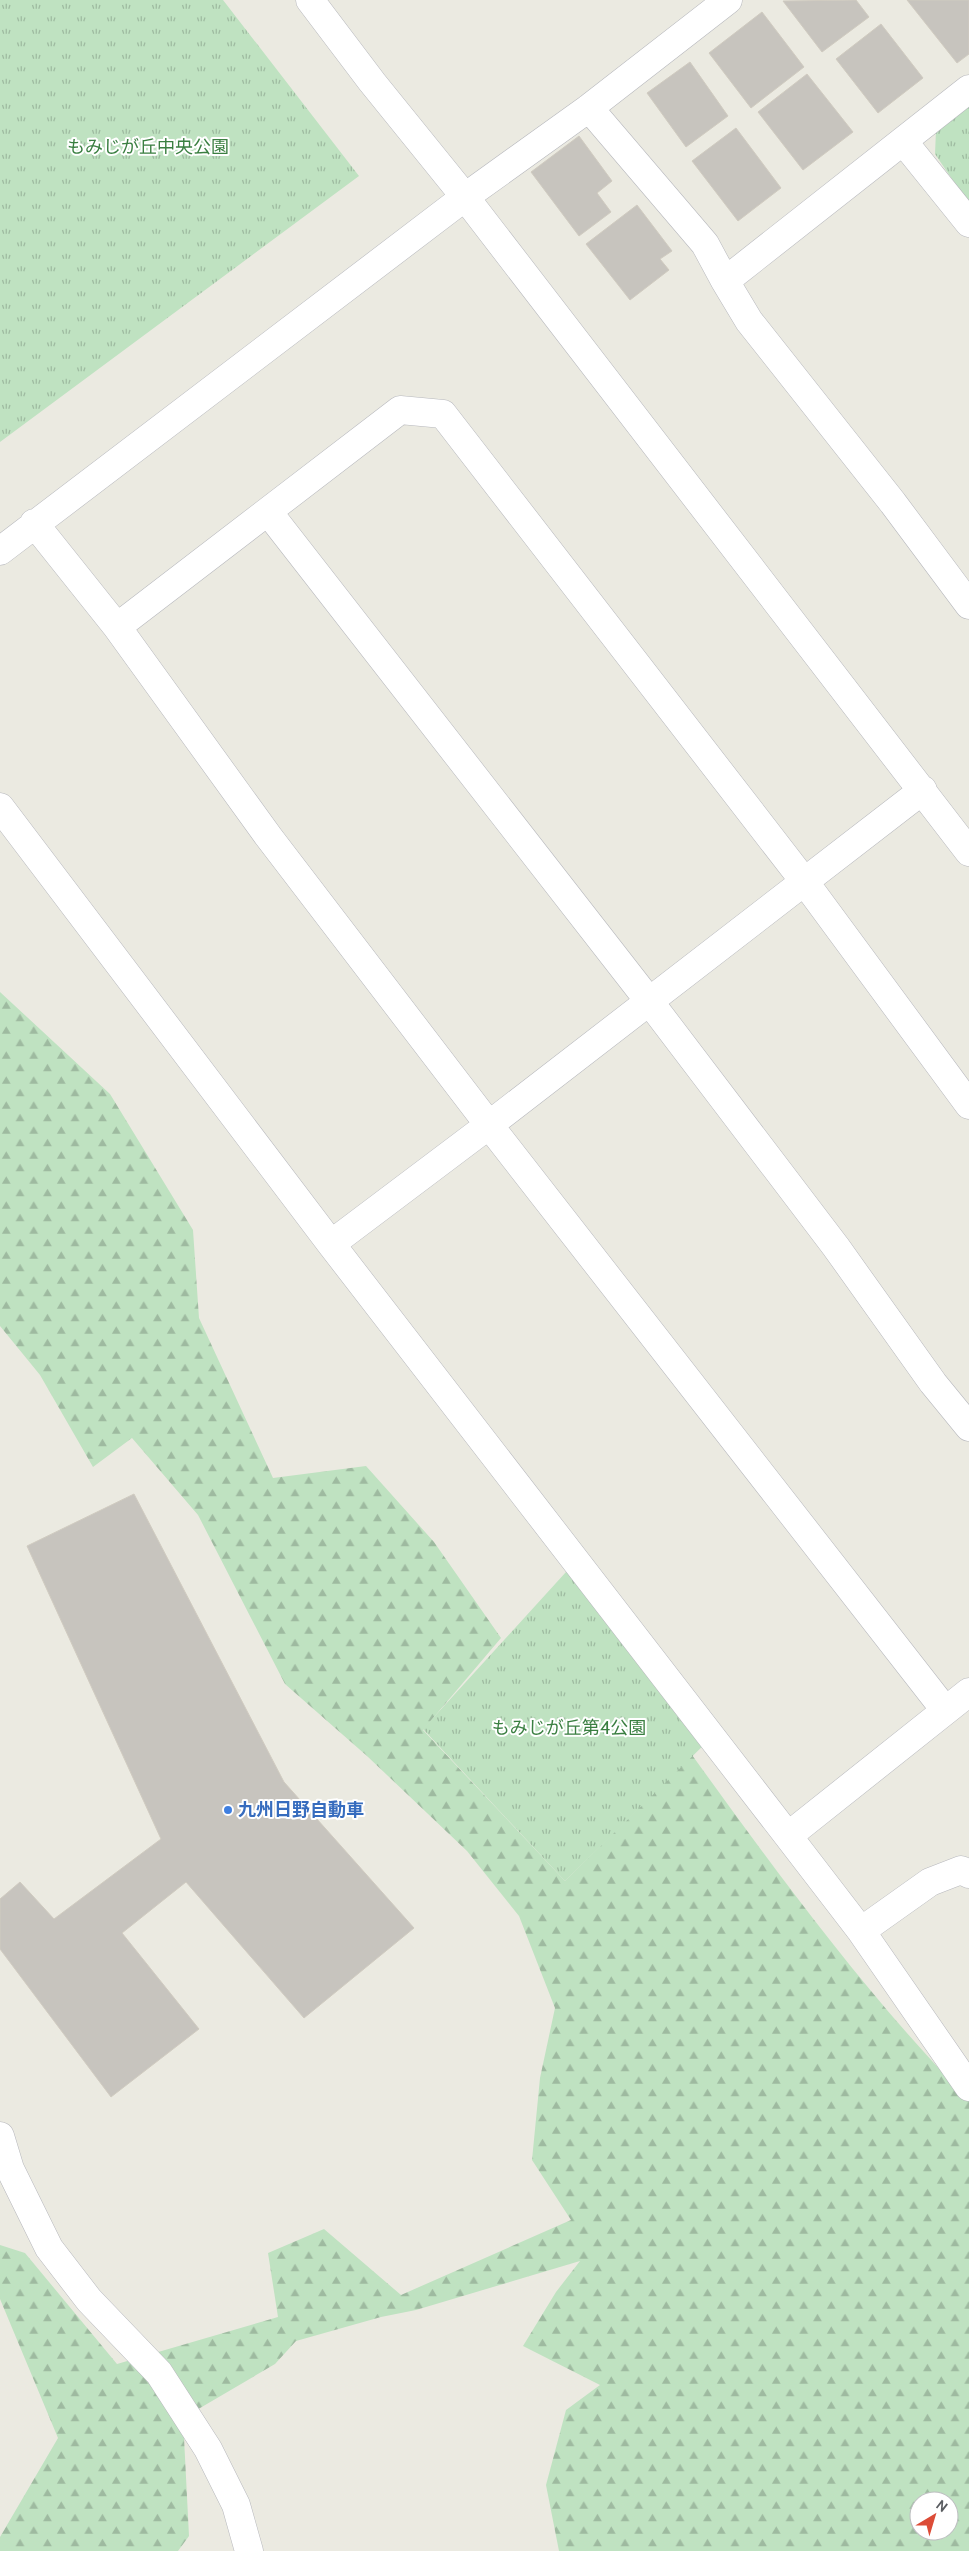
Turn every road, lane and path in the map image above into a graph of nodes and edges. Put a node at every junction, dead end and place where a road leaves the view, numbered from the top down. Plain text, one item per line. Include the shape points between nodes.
1 (310, 0) edge
2 (728, 0) edge
3 (969, 89) edge
4 (589, 108) junction
5 (903, 141) junction
6 (465, 197) junction
7 (969, 223) edge
8 (725, 281) junction
9 (269, 512) junction
10 (34, 523) junction
11 (0, 551) edge
12 (969, 605) edge
13 (117, 627) junction
14 (923, 790) junction
15 (0, 806) edge
16 (969, 852) edge
17 (804, 882) junction
18 (649, 1001) junction
19 (969, 1105) edge
20 (489, 1125) junction
21 (331, 1244) junction
22 (969, 1427) edge
23 (969, 1692) edge
24 (945, 1710) junction
25 (788, 1836) junction
26 (969, 1874) edge
27 (861, 1931) junction
28 (969, 2087) edge
29 (0, 2136) edge
30 (249, 2551) edge

1 - 6 street
2 - 4 street
3 - 5 street
4 - 6 street
4 - 8 street via 705,244
5 - 7 street
5 - 8 street
6 - 10 street
6 - 14 street
8 - 12 street via 749,321
9 - 13 street
9 - 17 street via 400,410 443,414
9 - 18 street
10 - 11 street
10 - 13 street
13 - 20 street via 268,836
14 - 16 street
14 - 17 street
15 - 21 street
17 - 18 street
17 - 19 street
18 - 20 street
18 - 22 street
20 - 21 street
20 - 24 street
21 - 25 street
23 - 24 street
24 - 25 street
25 - 27 street
26 - 27 street via 961,1870 930,1882
27 - 28 street
29 - 30 street via 10,2169 49,2248 88,2300 159,2373 208,2449 236,2505

